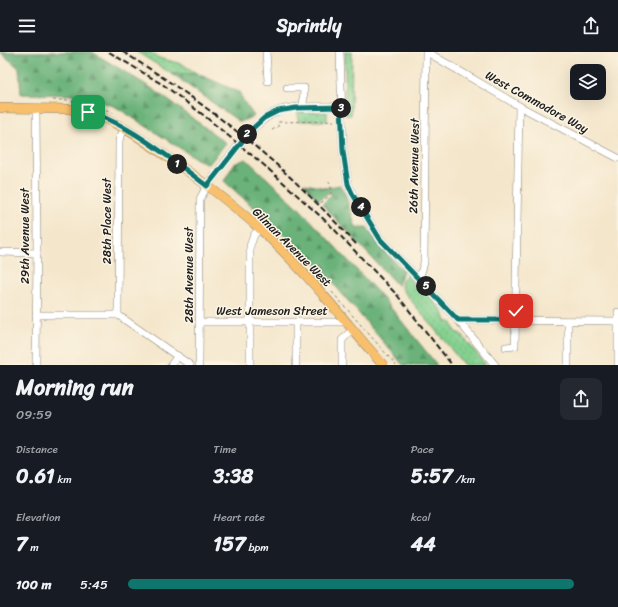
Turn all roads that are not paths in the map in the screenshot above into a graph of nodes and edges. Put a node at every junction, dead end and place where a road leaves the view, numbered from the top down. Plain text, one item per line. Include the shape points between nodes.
1 (266, 52) edge
2 (340, 52) edge
3 (427, 52) edge
4 (268, 81) dead end
5 (287, 88) dead end
6 (519, 106) junction
7 (341, 107) junction
8 (0, 108) edge
9 (36, 108) junction
10 (303, 108) junction
11 (125, 129) junction
12 (618, 158) edge
13 (207, 186) junction
14 (259, 228) junction
15 (0, 252) edge
16 (37, 253) junction
17 (419, 279) junction
18 (618, 312) edge
19 (118, 315) junction
20 (36, 316) junction
21 (458, 320) junction
22 (516, 320) junction
23 (568, 321) junction
24 (618, 321) edge
25 (199, 322) junction
26 (250, 322) junction
27 (345, 322) junction
28 (296, 323) junction
29 (352, 330) junction
30 (506, 347) dead end
31 (178, 356) junction
32 (36, 365) edge
33 (171, 365) edge
34 (190, 365) edge
35 (199, 365) edge
36 (250, 365) edge
37 (296, 365) edge
38 (342, 365) edge
39 (383, 365) edge
40 (495, 365) edge
41 (568, 365) edge
42 (618, 365) edge

1 - 4 street
2 - 7 street
3 - 6 street, West Commodore Way
3 - 17 street, 26th Avenue West via 424,263
5 - 10 street via 304,88
6 - 12 street, West Commodore Way
6 - 22 street
7 - 10 street, 28th Avenue West
7 - 17 street via 343,151 348,184 352,193 380,239
8 - 9 main road, Gilman Avenue West
9 - 11 main road, Gilman Avenue West via 70,108 88,112 104,117
9 - 16 street, 29th Avenue West
10 - 13 street, 28th Avenue West, bridge via 278,111 264,118 252,129
11 - 13 main road, Gilman Avenue West
11 - 19 street, 28th Place West via 119,141
13 - 14 main road, Gilman Avenue West
13 - 25 street, 28th Avenue West via 200,199
14 - 26 street via 250,246
14 - 27 main road, Gilman Avenue West via 302,272
15 - 16 street
16 - 20 street, 29th Avenue West
17 - 21 street
18 - 24 street
19 - 20 street
19 - 31 street
20 - 32 street, 29th Avenue West
21 - 22 street
21 - 40 street
22 - 23 street
22 - 30 street via 515,346
23 - 24 street
23 - 41 street
24 - 42 street
25 - 26 street, West Jameson Street
25 - 35 street, 28th Avenue West
26 - 28 street, West Jameson Street
26 - 36 street
27 - 28 street, West Jameson Street
27 - 29 main road, Gilman Avenue West
28 - 37 street
29 - 38 street via 342,340
29 - 39 main road, Gilman Avenue West
31 - 33 street
31 - 34 street

